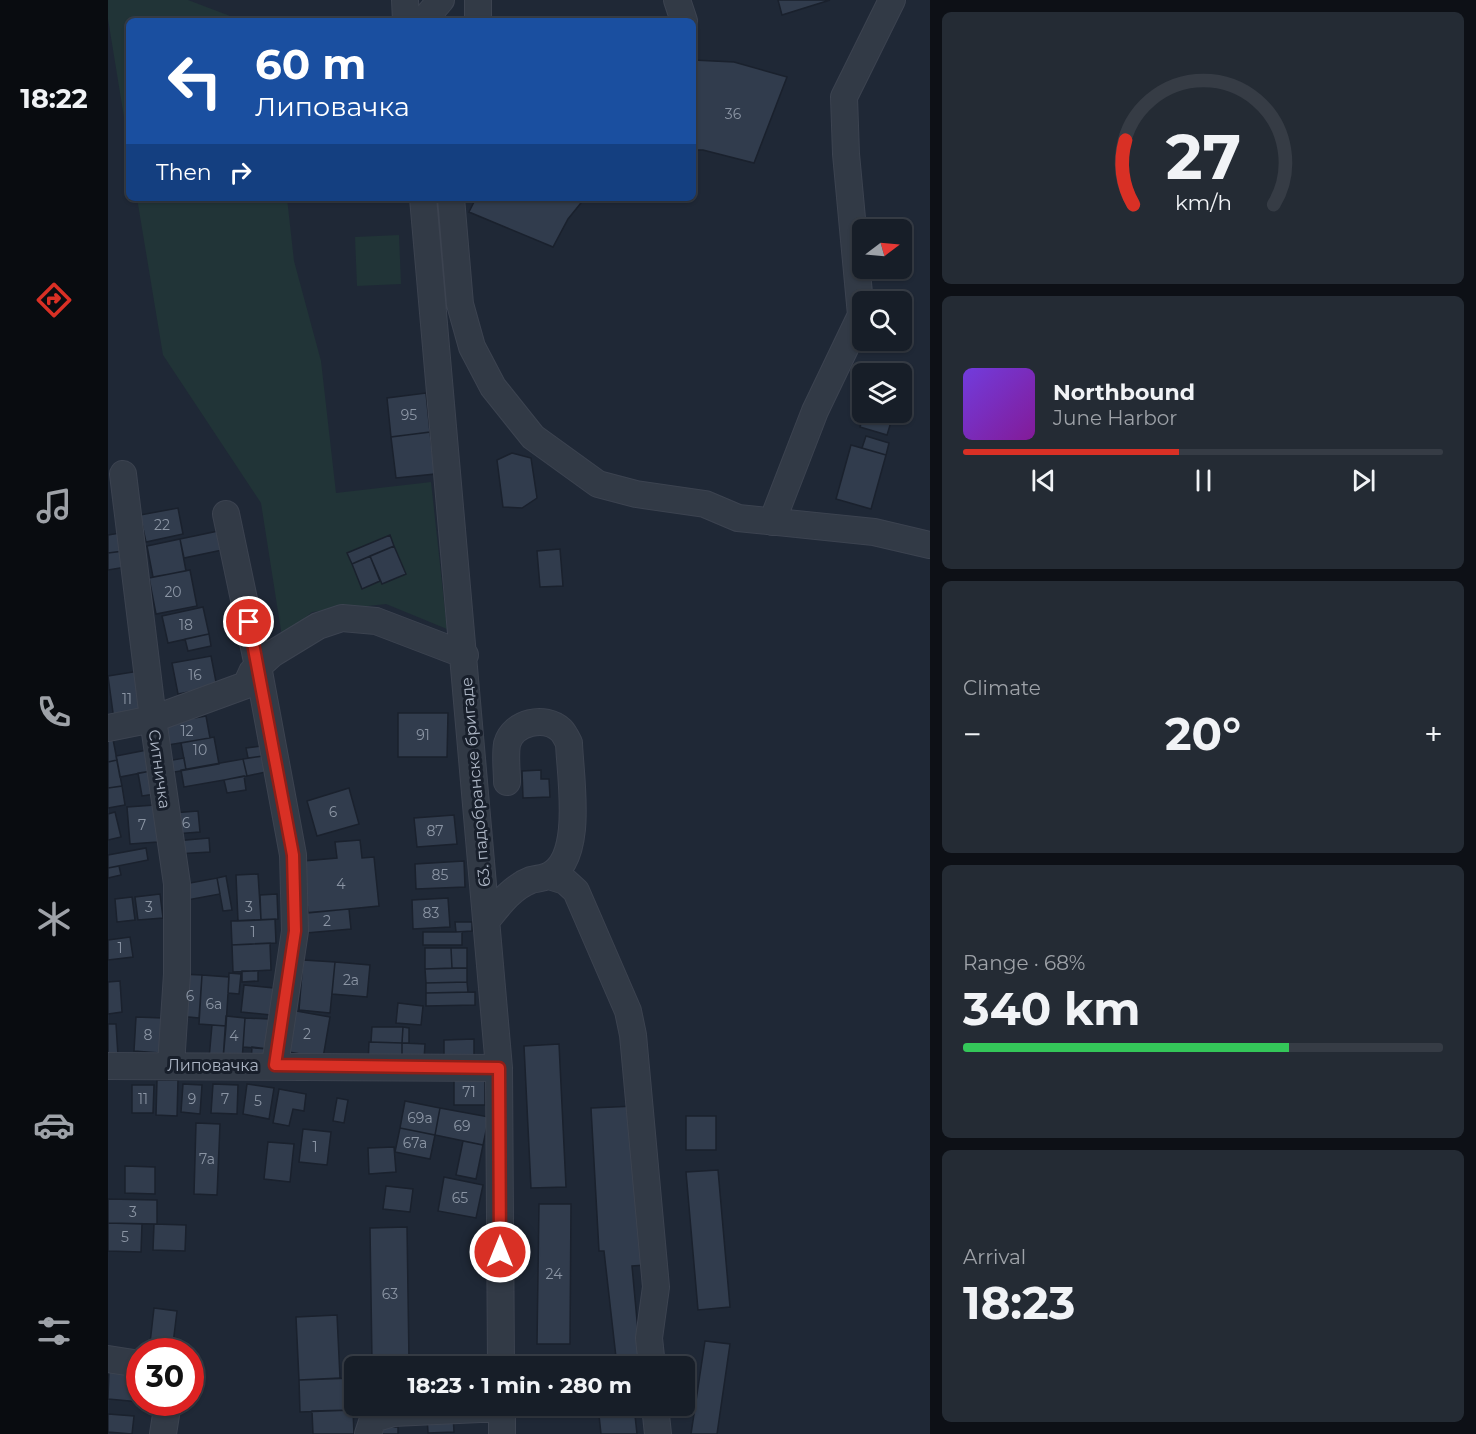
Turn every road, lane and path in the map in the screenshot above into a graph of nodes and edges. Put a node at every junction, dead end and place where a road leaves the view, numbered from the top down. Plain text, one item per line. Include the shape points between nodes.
1 (441, 0) edge
2 (478, 0) edge
3 (676, 0) edge
4 (892, 0) edge
5 (407, 11) edge
6 (478, 18) edge
7 (683, 18) edge
8 (423, 201) edge
9 (450, 201) edge
10 (123, 474) dead end
11 (226, 514) dead end
12 (772, 522) junction
13 (930, 545) edge
14 (465, 655) junction
15 (258, 666) junction
16 (153, 719) junction
17 (108, 728) edge
18 (507, 782) dead end
19 (549, 876) junction
20 (487, 920) junction
21 (171, 1065) junction
22 (275, 1065) junction
23 (108, 1066) edge
24 (499, 1068) junction
25 (501, 1356) edge
26 (651, 1356) edge
27 (108, 1359) edge
28 (126, 1362) edge
29 (166, 1416) edge
30 (383, 1416) edge
31 (502, 1416) edge
32 (656, 1416) edge
33 (164, 1434) edge
34 (368, 1434) edge
35 (502, 1434) edge
36 (658, 1434) edge

1 - 5 street
2 - 6 street
3 - 7 street
4 - 12 street via 844,97 861,315 815,411
8 - 14 street, 63. падобранске бригаде
9 - 12 street via 460,304 472,347 493,387 533,437 598,484 636,494 681,498 738,518
10 - 16 street, Ситничка
11 - 15 street
12 - 13 street via 874,532
14 - 15 street via 376,621 342,618 327,621
14 - 20 street, 63. падобранске бригаде
15 - 16 street via 246,685
15 - 22 street via 293,855 295,931
16 - 17 street
16 - 21 street, Ситничка via 177,884
18 - 19 street via 507,744 516,728 527,723 547,723 561,730 569,742 573,829 563,866
19 - 20 street via 514,889
19 - 26 street via 565,881 576,891 628,1011 656,1287 649,1338
20 - 24 street, 63. падобранске бригаде
21 - 22 street, Липовачка
21 - 23 street, Липовачка
22 - 24 street, Липовачка
24 - 25 street, 63. падобранске бригаде
27 - 28 street
29 - 33 street
30 - 34 street via 373,1419
31 - 35 street
32 - 36 street

